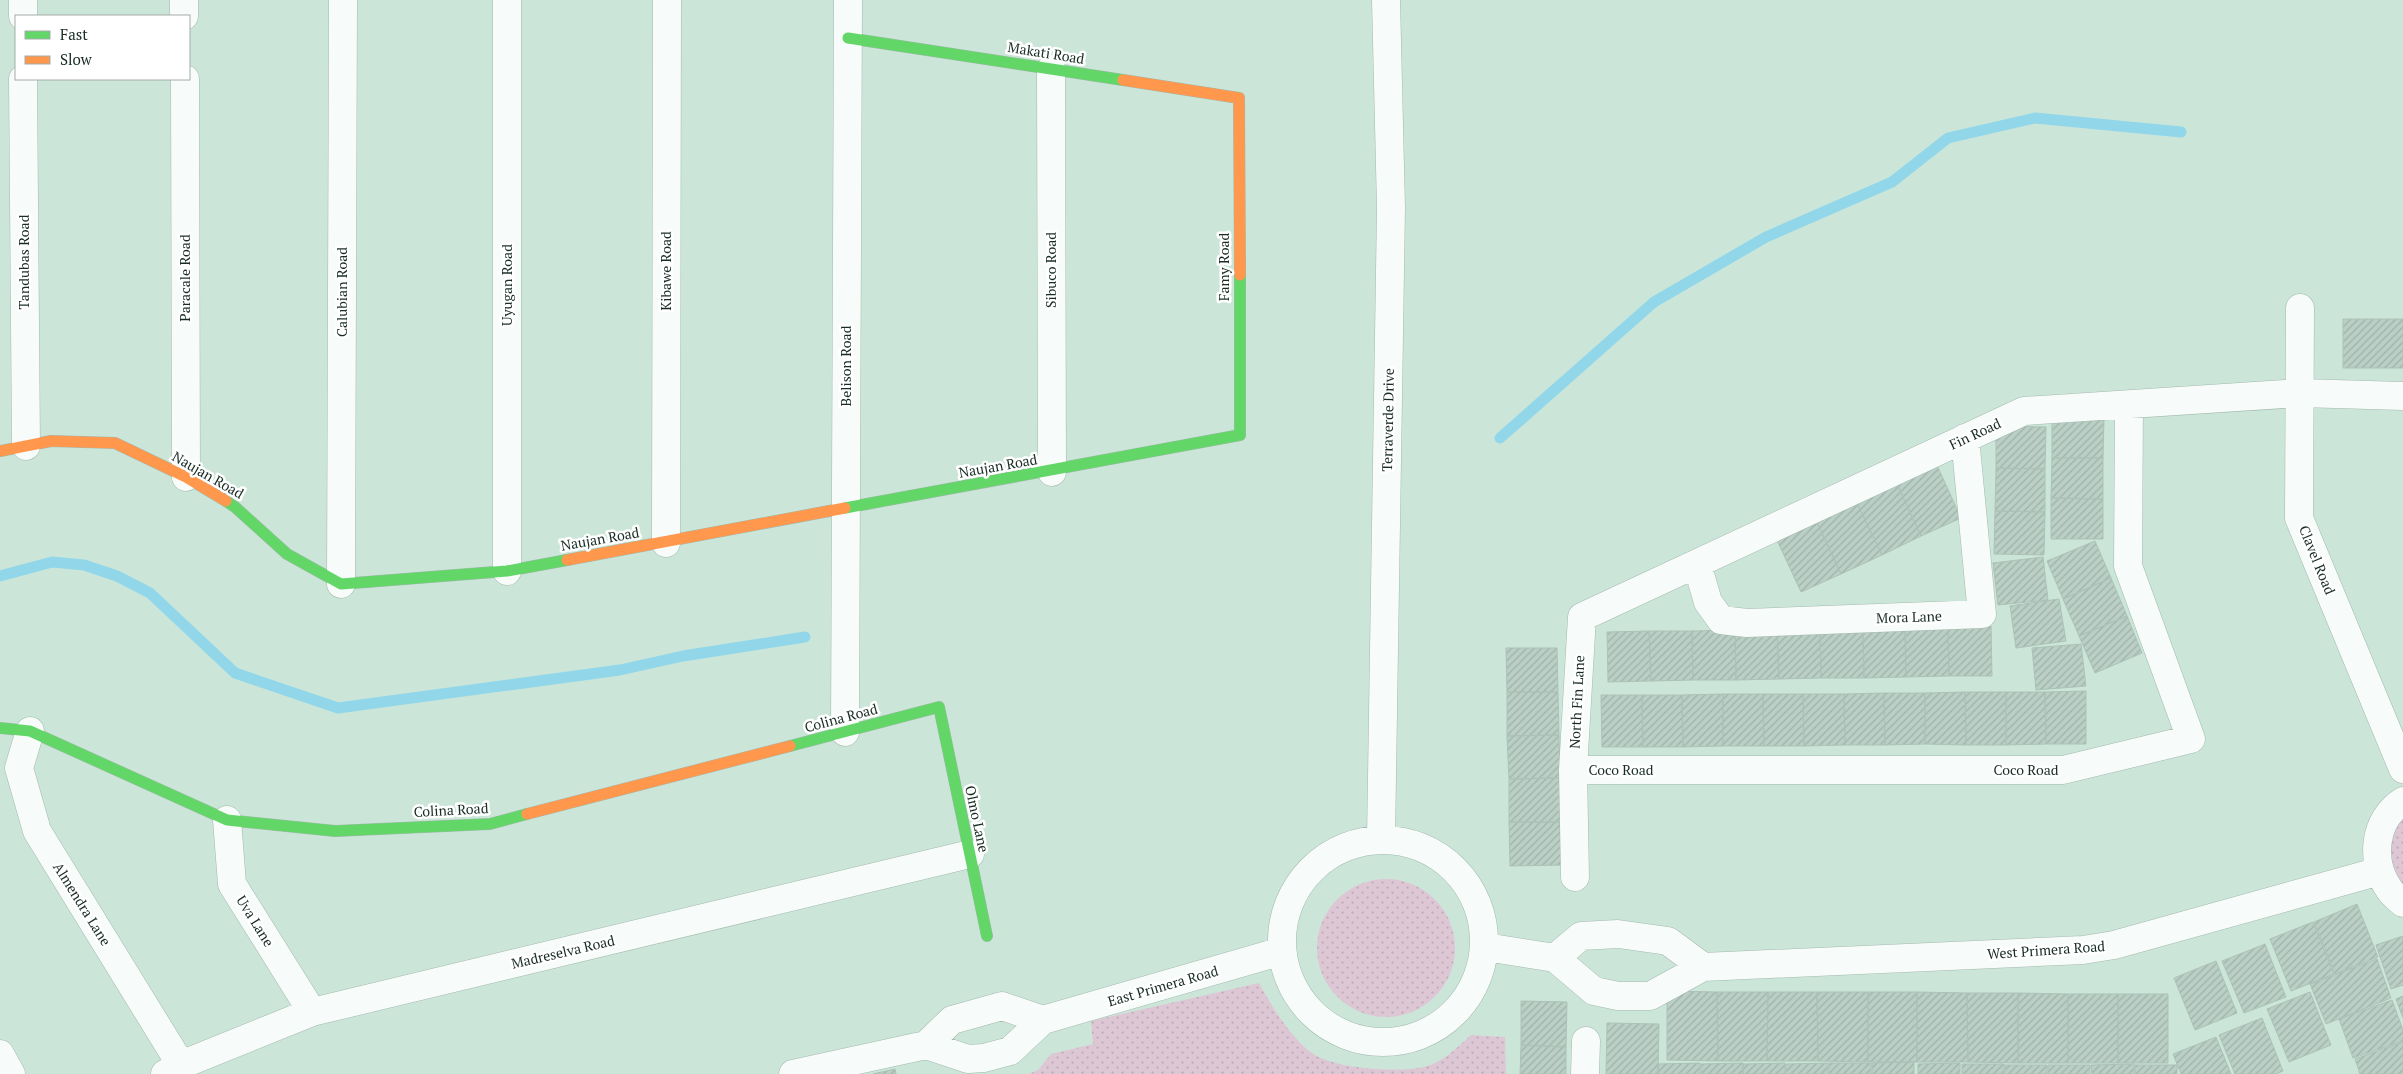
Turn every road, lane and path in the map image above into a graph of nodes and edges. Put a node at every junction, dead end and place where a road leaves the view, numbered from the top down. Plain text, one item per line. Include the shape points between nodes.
1 (23, 0) edge
2 (184, 0) edge
3 (343, 0) edge
4 (507, 0) edge
5 (667, 0) edge
6 (848, 0) edge
7 (1386, 0) edge
8 (23, 15) edge
9 (184, 15) edge
10 (848, 38) junction
11 (1051, 69) junction
12 (23, 80) edge
13 (185, 80) edge
14 (1239, 98) joint
15 (2300, 308) dead end
16 (2301, 393) junction
17 (2403, 396) edge
18 (2130, 405) junction
19 (1240, 436) joint
20 (1964, 438) junction
21 (13, 448) edge
22 (1052, 472) junction
23 (186, 476) junction
24 (846, 507) junction
25 (666, 543) junction
26 (1697, 564) junction
27 (507, 571) junction
28 (341, 584) junction
29 (1582, 617) joint
30 (939, 707) joint
31 (0, 728) edge
32 (30, 731) junction
33 (845, 732) junction
34 (2403, 769) edge
35 (1573, 770) junction
36 (2403, 801) edge
37 (227, 820) junction
38 (1381, 840) junction
39 (970, 854) junction
40 (2380, 871) junction
41 (1575, 877) dead end
42 (2403, 903) edge
43 (986, 936) dead end
44 (1485, 947) junction
45 (1282, 951) junction
46 (1555, 958) junction
47 (1703, 967) junction
48 (312, 1012) junction
49 (1043, 1020) junction
50 (1586, 1041) dead end
51 (926, 1045) junction
52 (0, 1054) edge
53 (173, 1070) edge
54 (11, 1074) edge
55 (793, 1074) edge
56 (1585, 1074) edge

1 - 8 street
2 - 9 street
3 - 28 street, Calubian Road
4 - 27 street, Uyugan Road
5 - 25 street, Kibawe Road
6 - 10 street, Belison Road
7 - 38 street, Terraverde Drive via 1391,208
10 - 11 street, Makati Road
10 - 24 street, Belison Road
11 - 14 street, Makati Road
11 - 22 street, Sibuco Road
12 - 21 street, Tandubas Road
13 - 23 street, Paracale Road
14 - 19 street, Famy Road
15 - 16 street, Clavel Road
16 - 17 street, Fin Road
16 - 18 street, Fin Road
16 - 34 street, Clavel Road via 2299,518
18 - 20 street, Fin Road via 2024,411
18 - 35 street, Coco Road via 2128,566 2191,739 2063,770
19 - 22 street, Naujan Road
20 - 26 street, Fin Road
20 - 26 street, Mora Lane via 1982,614 1747,623 1721,620 1708,602
21 - 23 street, Naujan Road via 51,441 115,443
22 - 24 street, Naujan Road
23 - 28 street, Naujan Road via 235,507 287,554
24 - 25 street, Naujan Road
24 - 33 street, Belison Road
25 - 27 street, Naujan Road
26 - 29 street, Fin Road
27 - 28 street, Naujan Road
29 - 35 street, North Fin Lane
30 - 33 street, Colina Road
30 - 39 street, Olmo Lane
31 - 32 street, Colina Road
32 - 37 street, Colina Road
32 - 53 street, Almendra Lane via 19,768 37,831
33 - 37 street, Colina Road via 490,824 335,831
35 - 41 street, North Fin Lane
36 - 40 street via 2386,818 2378,836 2376,854
37 - 48 street, Uva Lane via 232,884
38 - 44 street via 1414,844 1444,860 1467,884 1481,915
38 - 45 street via 1348,846 1319,862 1297,887 1284,918
39 - 43 street, Olmo Lane
39 - 48 street, Madreselva Road
40 - 42 street via 2389,890
40 - 47 street, West Primera Road via 2114,945 2083,950
44 - 45 street via 1478,978 1464,1004 1441,1026 1413,1039 1382,1043 1354,1039 1327,1025 1312,1012 1289,980
44 - 46 street
45 - 49 street, East Primera Road
46 - 47 street via 1581,936 1618,934 1668,941
46 - 47 street, West Primera Road via 1594,990 1618,996 1650,996
48 - 53 street, Madreselva Road
49 - 51 street via 1002,1006 952,1020
49 - 51 street, East Primera Road via 1010,1051 984,1058 968,1059
50 - 56 street
51 - 55 street
52 - 54 street

